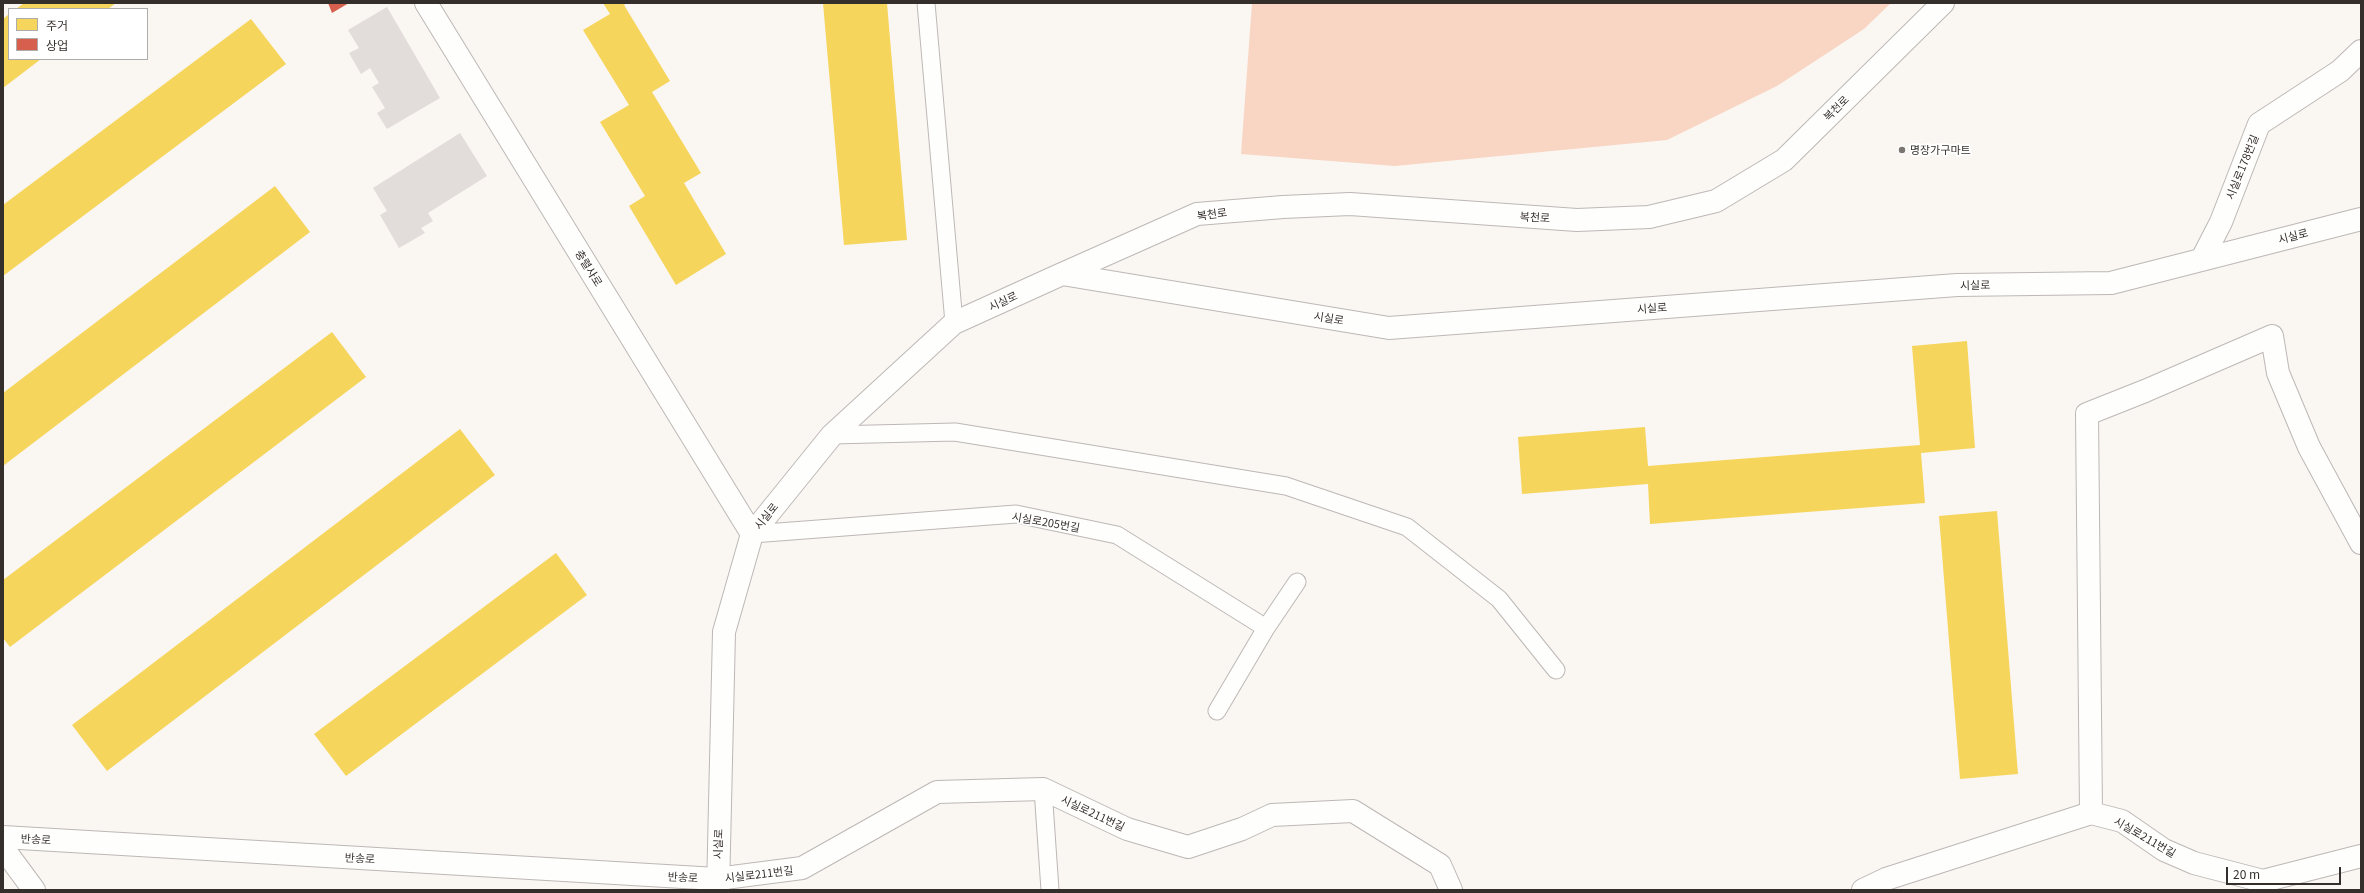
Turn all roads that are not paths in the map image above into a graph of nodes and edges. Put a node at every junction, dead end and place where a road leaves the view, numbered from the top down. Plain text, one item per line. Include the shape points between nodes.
1 (426, 3) edge
2 (926, 3) edge
3 (1943, 3) edge
4 (2361, 51) edge
5 (2361, 219) edge
6 (2202, 258) junction
7 (1062, 274) junction
8 (954, 323) junction
9 (832, 435) junction
10 (752, 534) junction
11 (2361, 543) edge
12 (1297, 582) dead end
13 (1266, 628) junction
14 (1556, 670) dead end
15 (1217, 711) dead end
16 (1042, 789) junction
17 (2091, 813) junction
18 (3, 837) edge
19 (3, 848) edge
20 (2361, 856) edge
21 (717, 885) edge
22 (34, 890) edge
23 (1050, 890) edge
24 (1450, 890) edge
25 (1863, 890) edge

1 - 10 street, 충렬사로
2 - 8 lane
3 - 7 street, 복천로 via 1784,160 1716,201 1648,217 1578,220 1350,204 1282,206 1197,214
4 - 6 street, 시실로178번길 via 2340,71 2259,124 2221,222
5 - 6 street, 시실로
6 - 7 street, 시실로 via 2111,283 1957,285 1389,328
7 - 8 street, 시실로
8 - 9 street, 시실로
9 - 10 street, 시실로
9 - 14 lane via 955,432 1286,486 1407,527 1499,599
10 - 13 lane, 시실로205번길 via 1016,514 1117,535
10 - 21 street, 시실로 via 724,632
11 - 17 street via 2309,447 2278,373 2272,336 2087,414
12 - 13 lane
13 - 15 lane
16 - 21 street, 시실로211번길 via 937,792 802,868
16 - 23 lane
16 - 24 street, 시실로211번길 via 1127,829 1188,847 1242,829 1272,815 1353,811 1440,865
17 - 20 street, 시실로211번길 via 2122,822 2164,850 2194,864 2263,881
17 - 25 street via 1886,879
18 - 21 street, 반송로
19 - 22 street, 반송로

